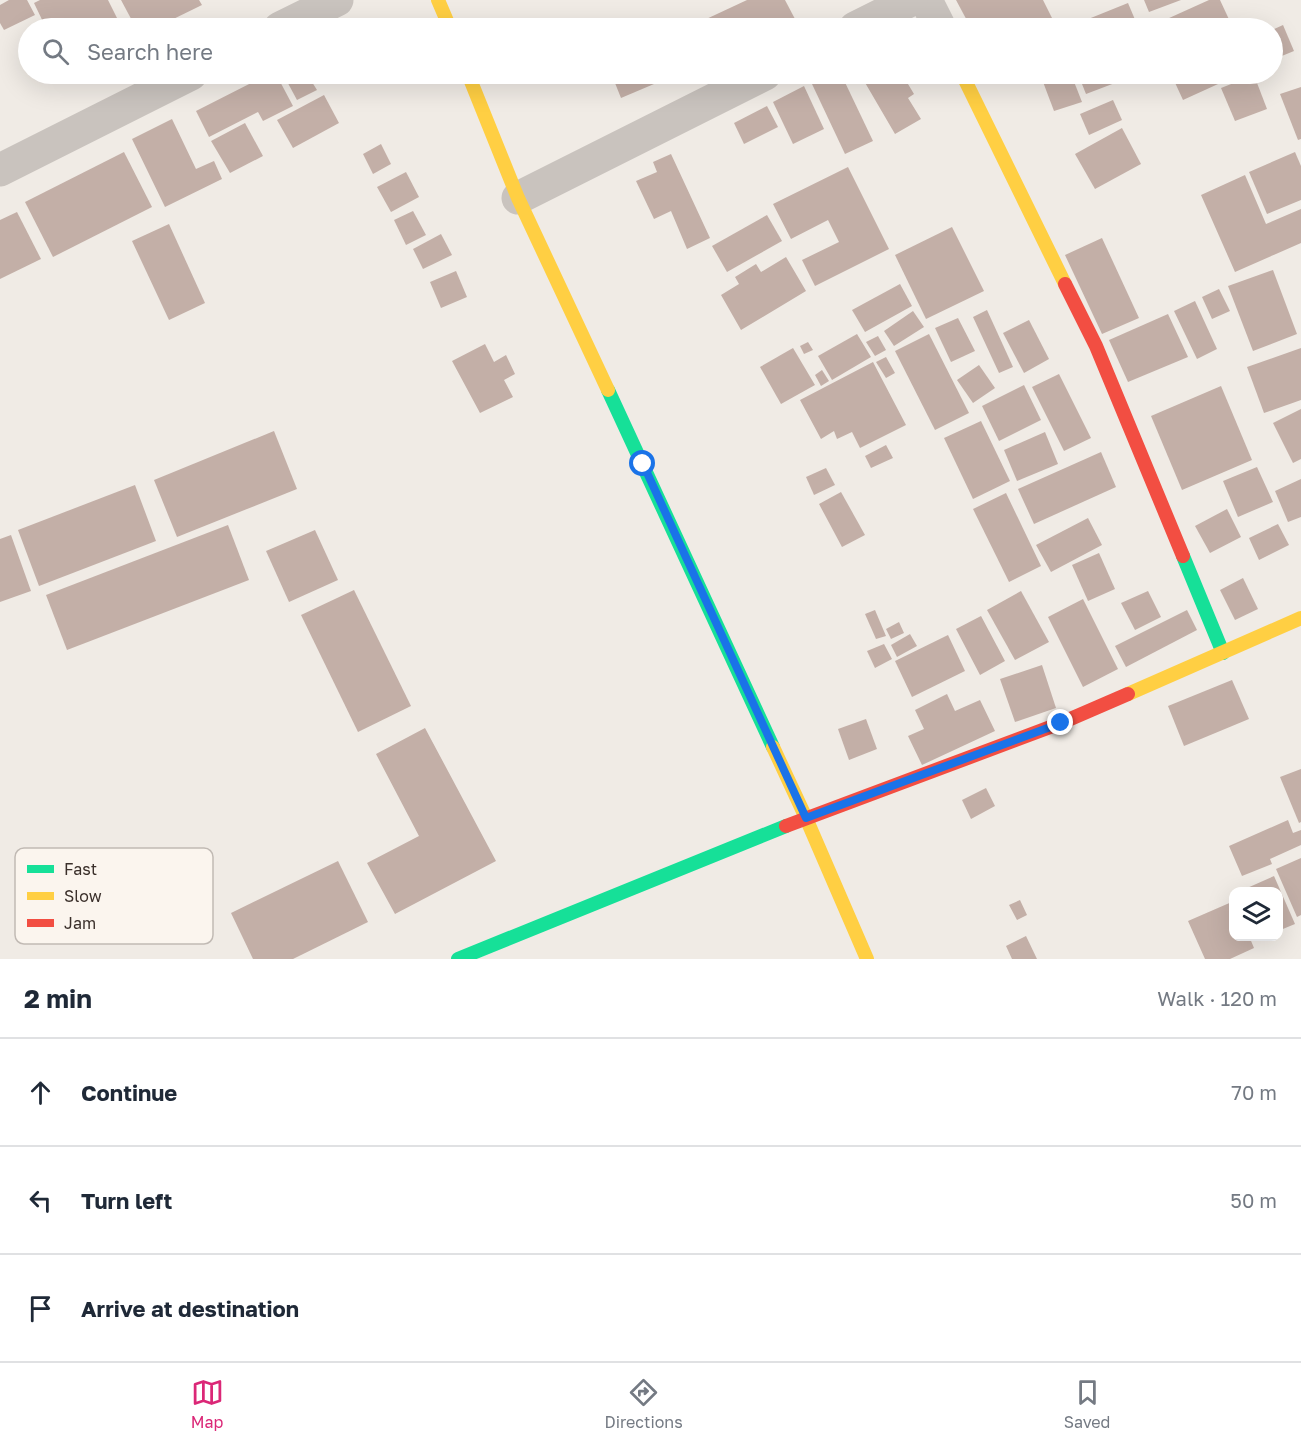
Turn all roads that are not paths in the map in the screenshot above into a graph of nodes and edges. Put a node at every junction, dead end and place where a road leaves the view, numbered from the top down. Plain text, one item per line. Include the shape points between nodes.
1 (337, 0) edge
2 (438, 0) edge
3 (912, 0) edge
4 (926, 0) edge
5 (300, 18) edge
6 (446, 18) edge
7 (875, 18) edge
8 (935, 18) edge
9 (171, 84) edge
10 (472, 84) edge
11 (745, 84) edge
12 (967, 84) edge
13 (0, 170) edge
14 (518, 198) junction
15 (1301, 618) edge
16 (1223, 653) junction
17 (806, 818) junction
18 (458, 959) edge
19 (867, 959) edge

1 - 5 street
2 - 6 street
3 - 7 street
4 - 8 street
9 - 13 street
10 - 14 street
11 - 14 street
12 - 16 street via 1096,346
14 - 17 street
15 - 16 street
16 - 17 street via 1061,723
17 - 18 street
17 - 19 street

